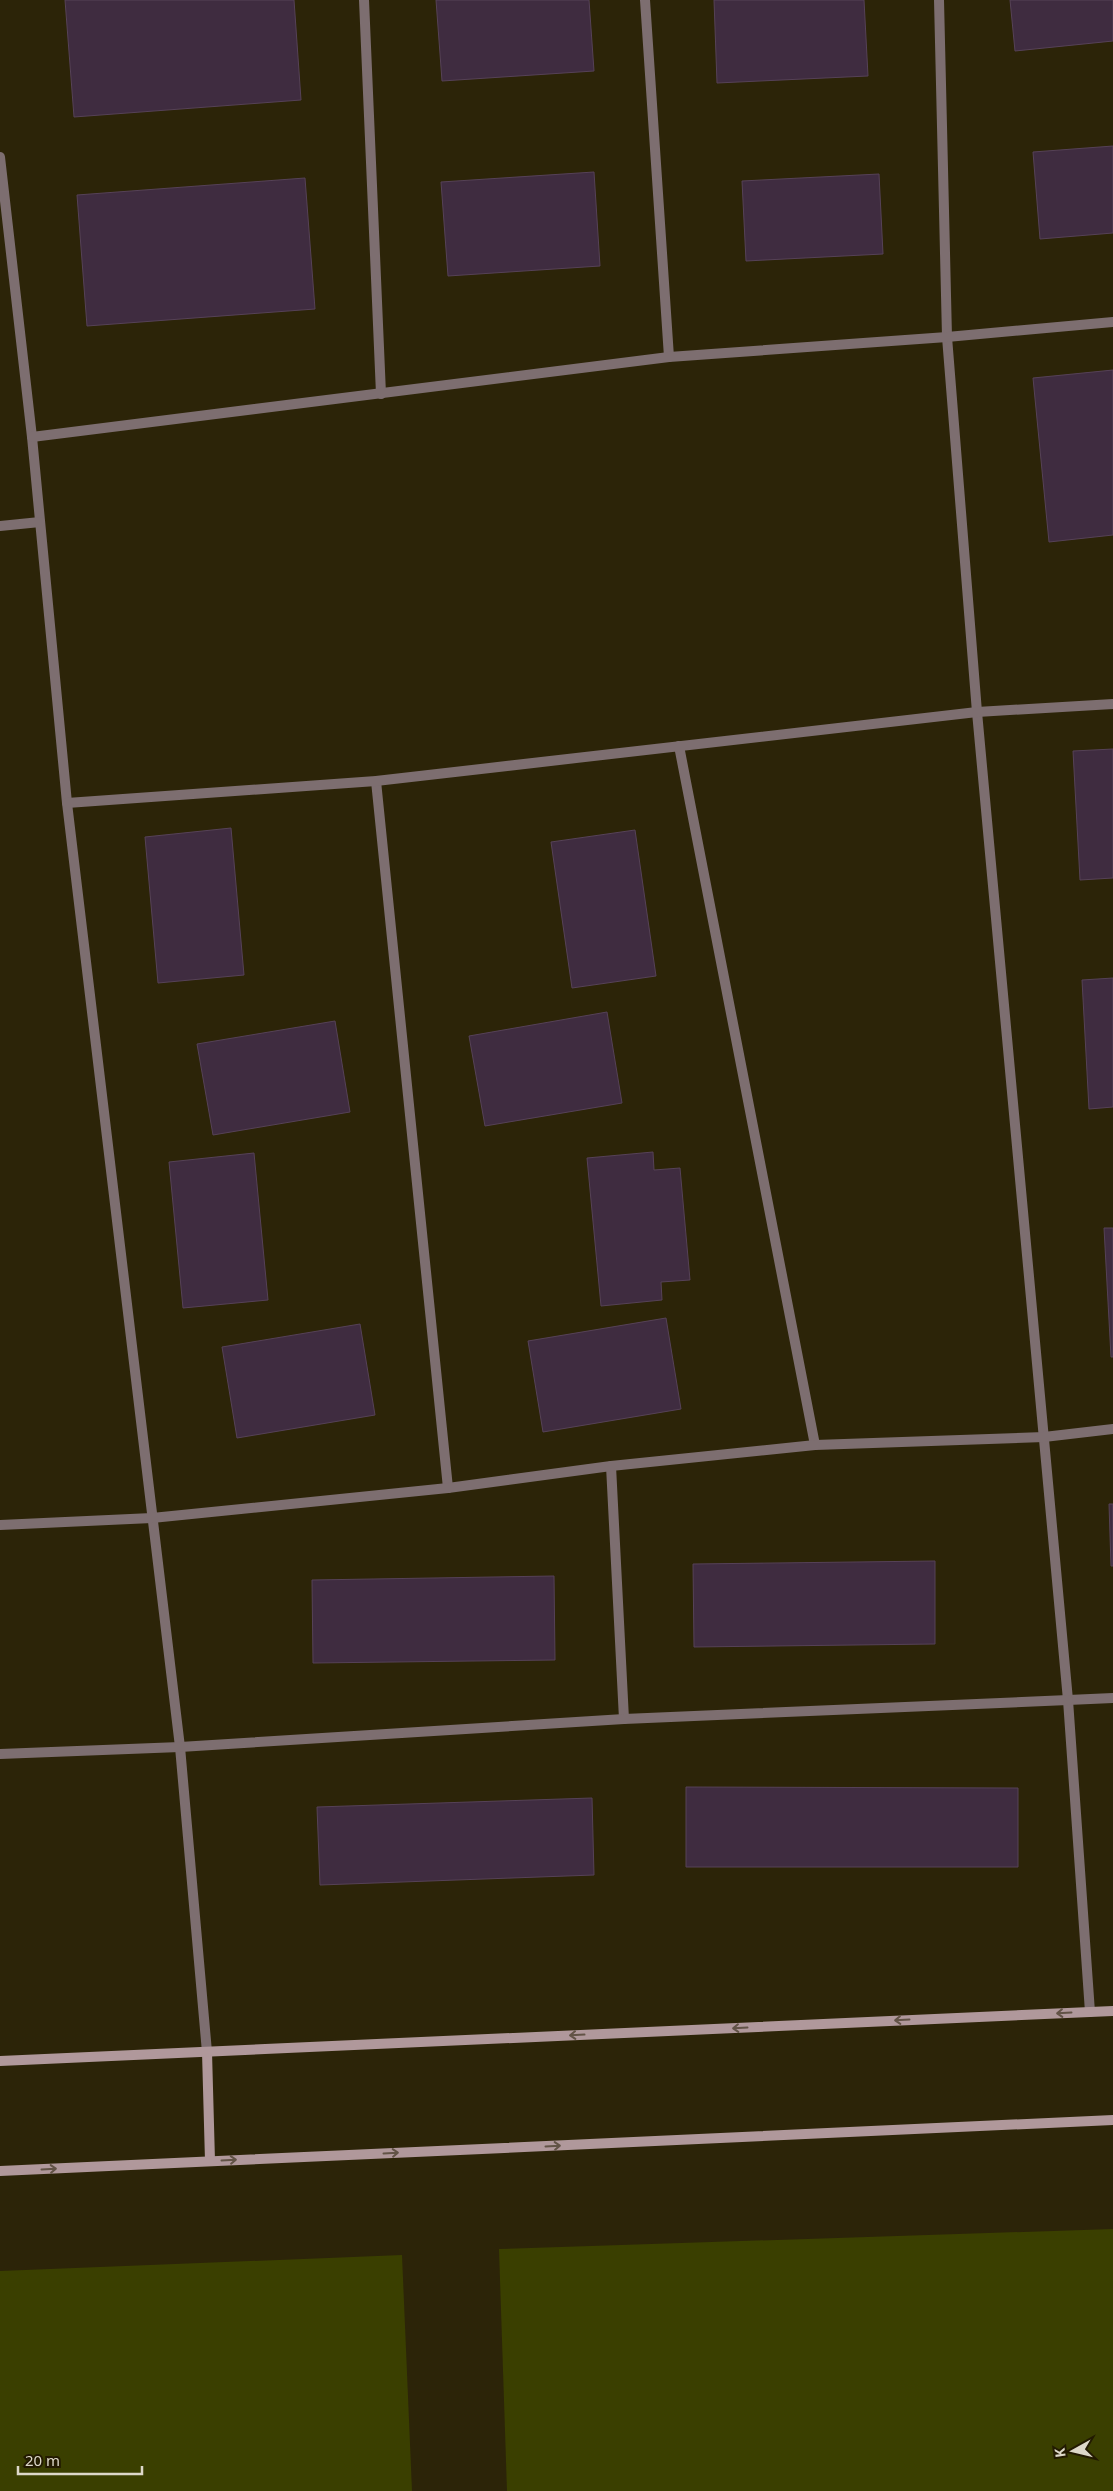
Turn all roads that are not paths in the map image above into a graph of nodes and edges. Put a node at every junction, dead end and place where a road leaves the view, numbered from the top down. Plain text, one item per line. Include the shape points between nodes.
1 (364, 0) edge
2 (646, 0) edge
3 (939, 0) edge
4 (0, 157) edge
5 (1113, 322) edge
6 (947, 337) junction
7 (669, 357) junction
8 (381, 394) junction
9 (32, 437) junction
10 (40, 522) junction
11 (0, 526) edge
12 (1113, 704) edge
13 (976, 712) junction
14 (679, 746) junction
15 (376, 781) junction
16 (67, 803) junction
17 (1113, 1429) edge
18 (1044, 1437) junction
19 (815, 1445) junction
20 (611, 1466) junction
21 (448, 1488) junction
22 (152, 1518) junction
23 (0, 1525) edge
24 (1113, 1698) edge
25 (1068, 1700) junction
26 (624, 1719) junction
27 (180, 1747) junction
28 (0, 1754) edge
29 (1113, 2011) edge
30 (1090, 2012) junction
31 (207, 2052) junction
32 (0, 2061) edge
33 (1113, 2120) edge
34 (210, 2161) junction
35 (0, 2171) edge

1 - 8 street
2 - 7 street
3 - 6 street
4 - 9 street
5 - 6 street
6 - 7 street
6 - 13 street
7 - 8 street
8 - 9 street
9 - 10 street
10 - 11 street
10 - 16 street
12 - 13 street
13 - 14 street
13 - 18 street
14 - 15 street
14 - 19 street
15 - 16 street
15 - 21 street
16 - 22 street
17 - 18 street
18 - 19 street
18 - 25 street
19 - 20 street
20 - 21 street
20 - 26 street
21 - 22 street
22 - 23 street
22 - 27 street
24 - 25 street
25 - 26 street
25 - 30 street
26 - 27 street
27 - 28 street
27 - 31 street
29 - 30 main road
30 -> 31 main road
31 - 32 main road
31 - 34 main road
34 -> 33 main road
35 -> 34 main road

